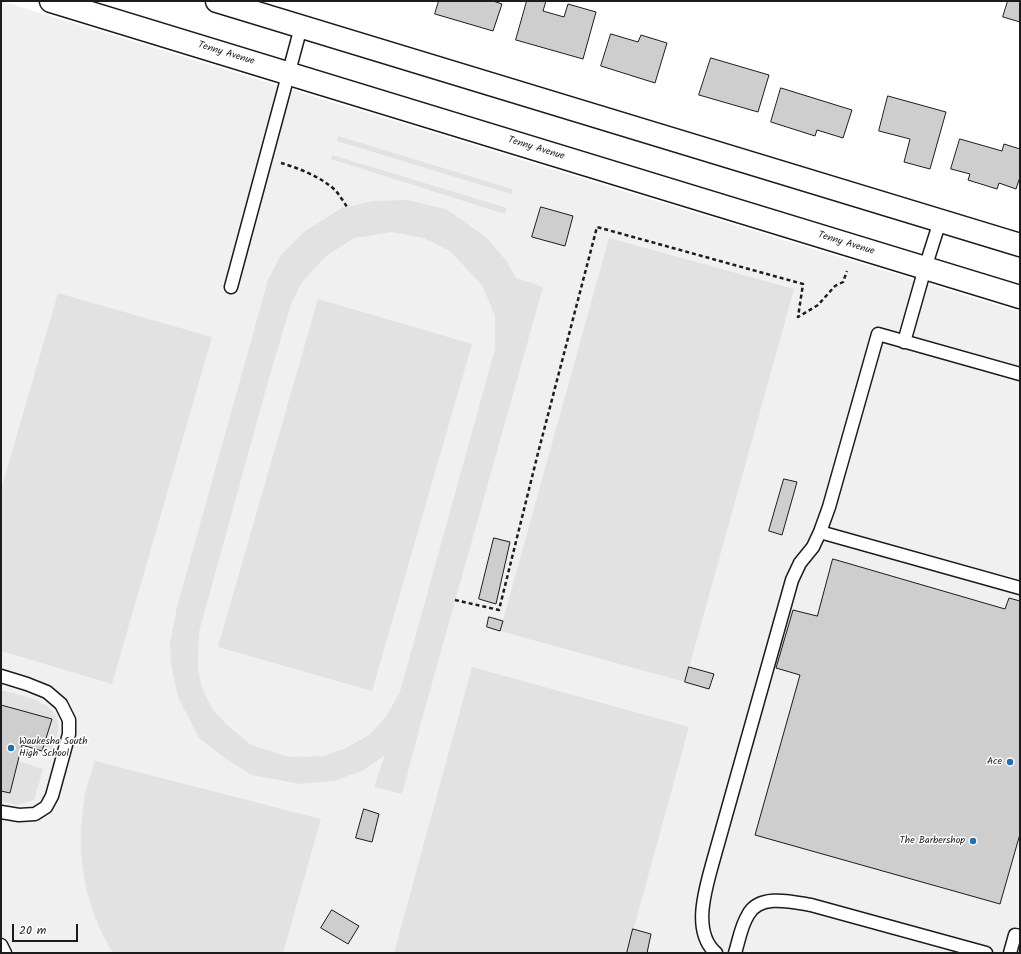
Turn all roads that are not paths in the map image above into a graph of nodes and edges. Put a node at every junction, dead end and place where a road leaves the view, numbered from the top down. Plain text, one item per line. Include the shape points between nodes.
1 (51, 1) edge
2 (217, 1) edge
3 (301, 27) junction
4 (289, 73) junction
5 (940, 221) junction
6 (1020, 245) edge
7 (925, 268) junction
8 (230, 287) dead end
9 (1020, 297) edge
10 (904, 342) junction
11 (1020, 374) edge
12 (820, 532) junction
13 (1020, 588) edge
14 (1, 676) edge
15 (1, 812) edge
16 (1020, 936) edge
17 (1, 945) edge
18 (6, 953) edge
19 (716, 953) edge
20 (735, 953) edge
21 (986, 953) edge
22 (1010, 953) edge

1 - 4 street, Tenny Avenue
2 - 3 street
3 - 4 lane
3 - 5 street
4 - 7 street, Tenny Avenue
4 - 8 lane
5 - 6 street
5 - 7 lane
7 - 9 street, Tenny Avenue
7 - 10 lane
10 - 11 lane
10 - 12 lane via 878,334
12 - 13 lane
12 - 19 lane via 792,580 712,865 702,919 704,936
14 - 15 lane via 47,692 61,704 69,720 69,734 52,796 46,807 35,814
16 - 22 lane via 1015,935
17 - 18 lane
20 - 21 lane via 748,913 757,905 786,900

